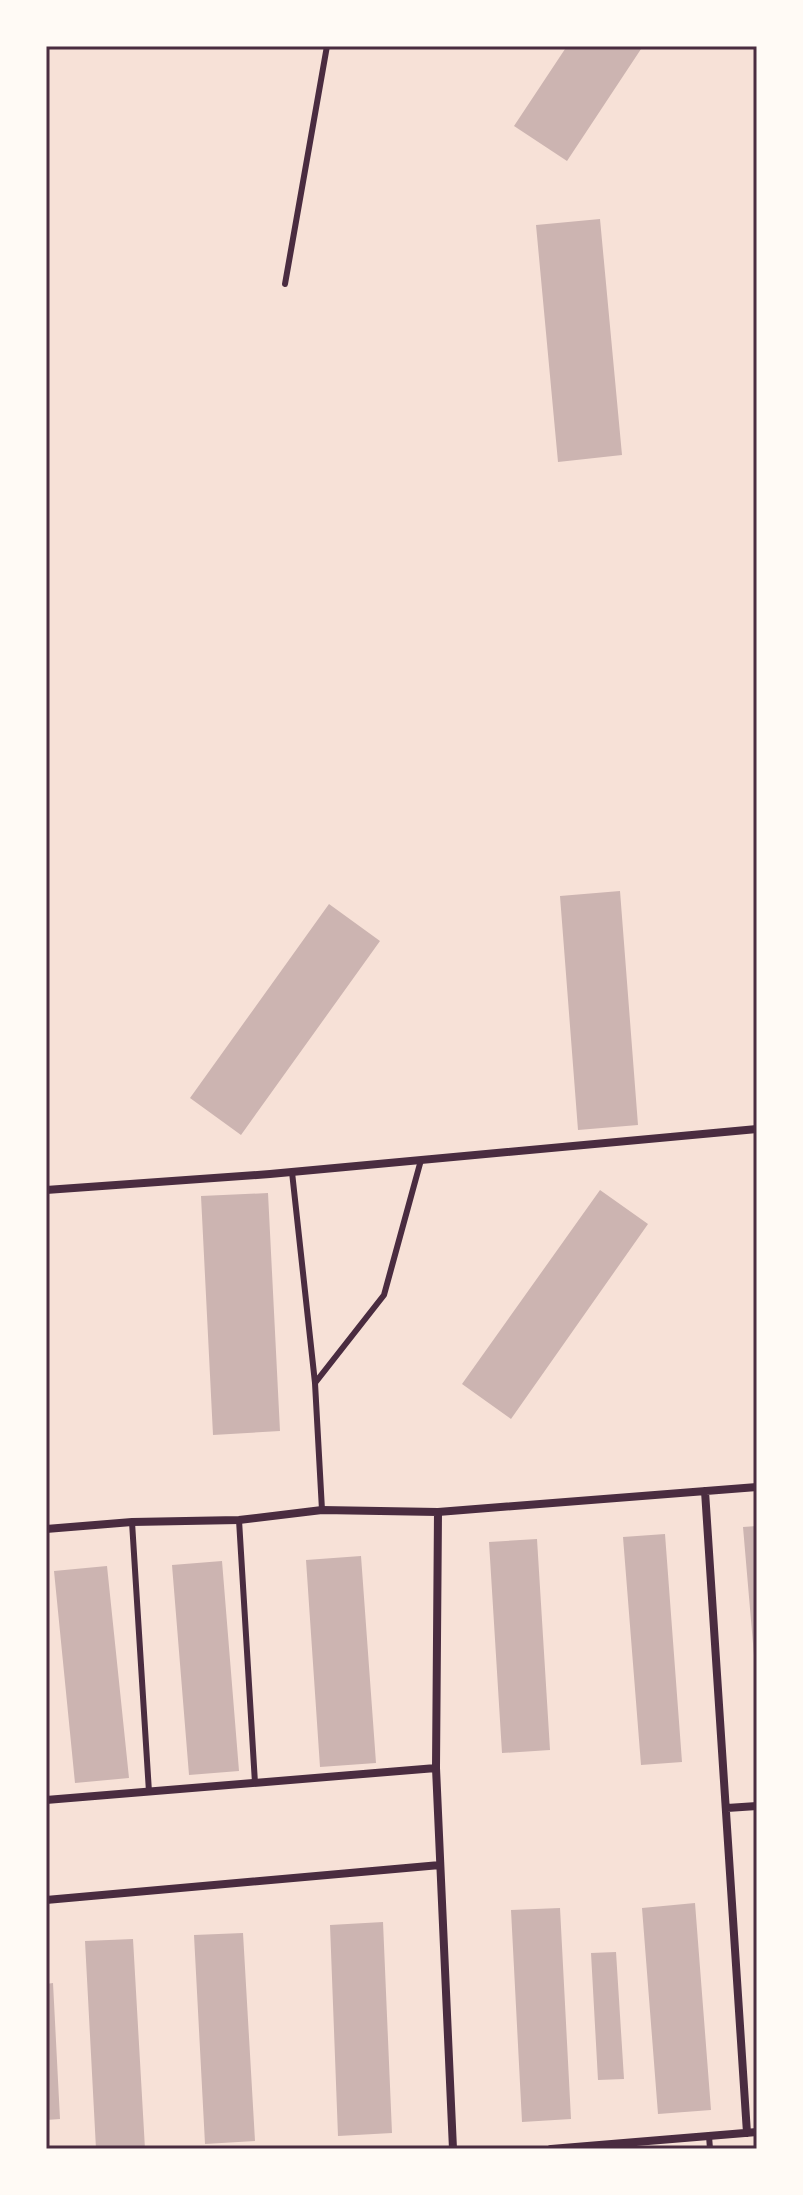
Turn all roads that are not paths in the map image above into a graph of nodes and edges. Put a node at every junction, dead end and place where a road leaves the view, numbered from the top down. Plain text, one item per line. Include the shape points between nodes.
1 (327, 46) edge
2 (285, 284) dead end
3 (757, 1129) edge
4 (421, 1160) junction
5 (292, 1172) junction
6 (46, 1190) edge
7 (315, 1383) junction
8 (757, 1487) edge
9 (705, 1491) junction
10 (322, 1510) junction
11 (438, 1512) junction
12 (239, 1520) junction
13 (132, 1522) junction
14 (46, 1529) edge
15 (436, 1768) junction
16 (255, 1783) junction
17 (149, 1792) junction
18 (46, 1800) edge
19 (757, 1806) edge
20 (727, 1808) junction
21 (440, 1865) junction
22 (46, 1900) edge
23 (757, 2132) edge
24 (747, 2133) junction
25 (709, 2136) junction
26 (453, 2149) edge
27 (551, 2149) edge
28 (710, 2149) edge

1 - 2 lane
3 - 4 street
4 - 5 street
4 - 7 lane via 384,1295
5 - 6 street
5 - 7 lane
7 - 10 lane
8 - 9 street
9 - 11 street
9 - 20 street
10 - 11 street
10 - 12 street
11 - 15 street
12 - 13 street
12 - 16 lane
13 - 14 street
13 - 17 lane
15 - 16 street
15 - 21 street
16 - 17 street
17 - 18 street
19 - 20 street
20 - 24 street
21 - 22 street
21 - 26 street
23 - 24 street
24 - 25 street
25 - 27 street
25 - 28 lane

